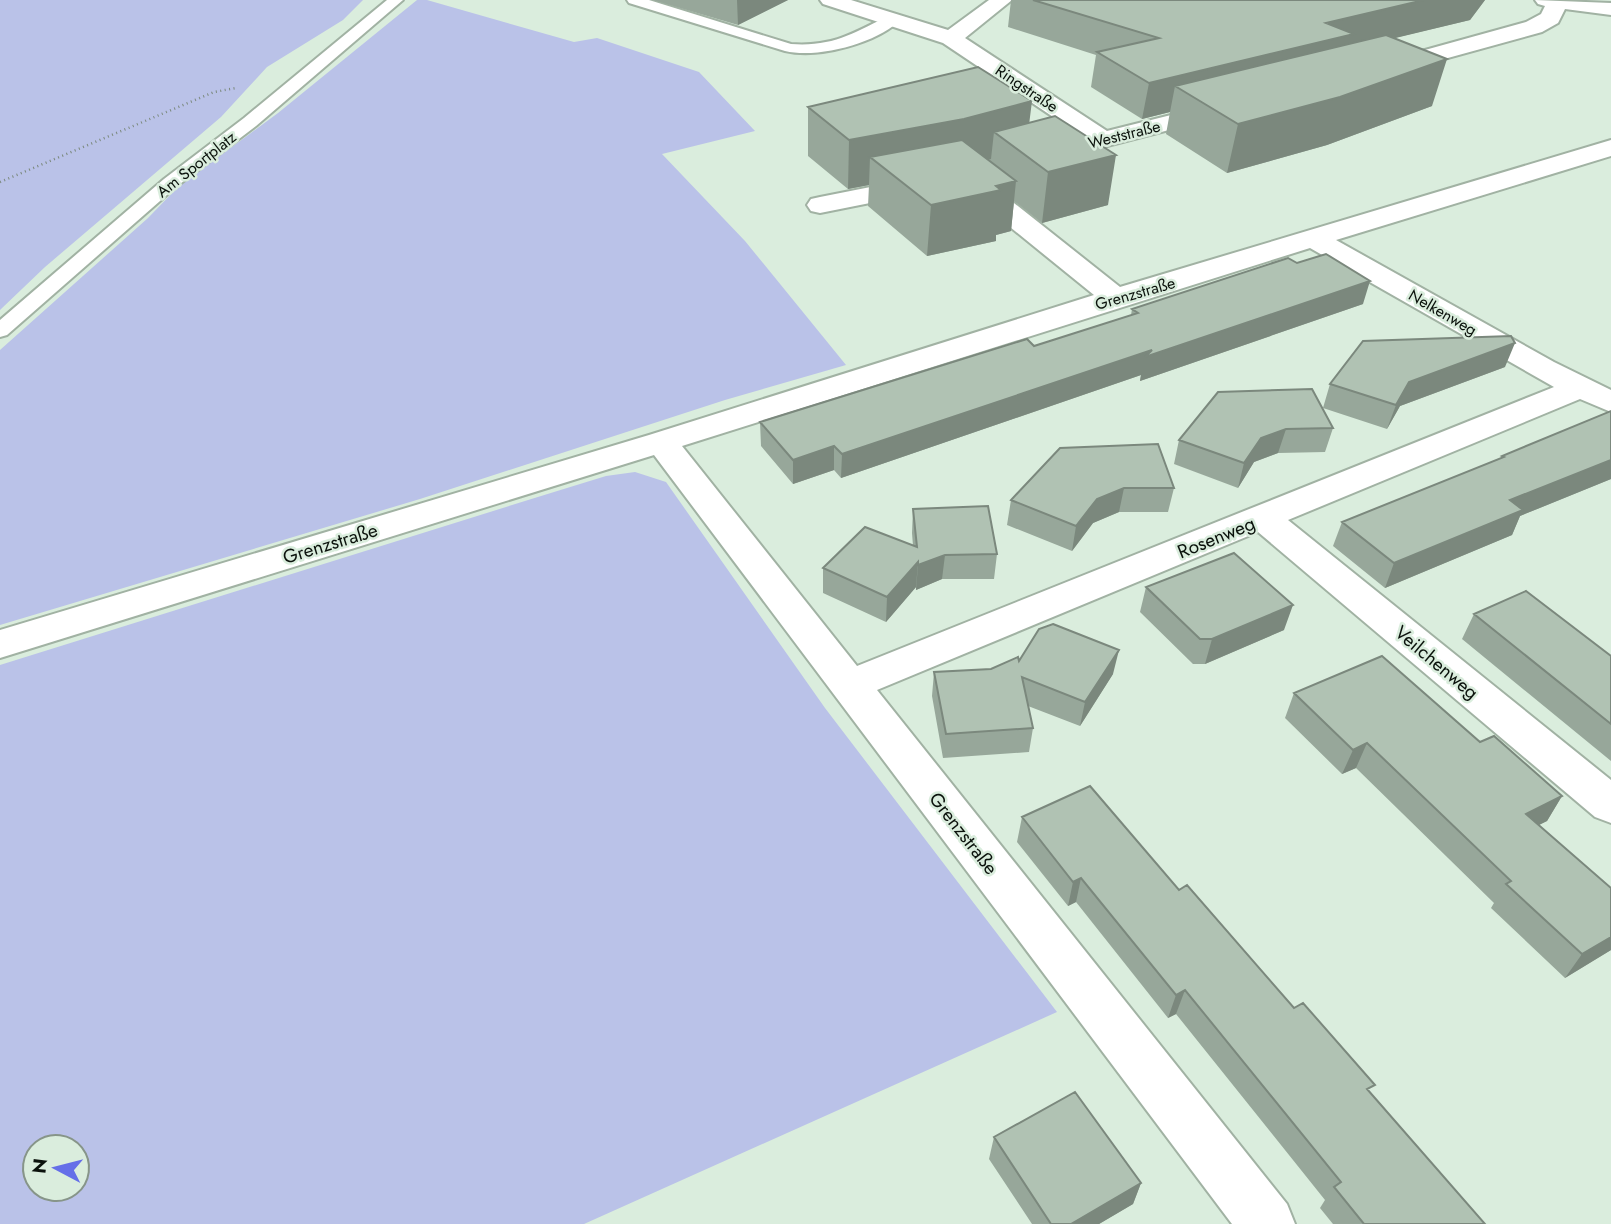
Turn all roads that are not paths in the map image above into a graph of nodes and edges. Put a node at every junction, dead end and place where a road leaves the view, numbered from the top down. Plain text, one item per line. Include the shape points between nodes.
1 (396, 0) edge
2 (634, 0) edge
3 (830, 0) edge
4 (1002, 0) edge
5 (1551, 1) edge
6 (1611, 9) edge
7 (895, 18) junction
8 (951, 38) junction
9 (1367, 73) edge
10 (1234, 106) edge
11 (1102, 139) junction
12 (1611, 148) edge
13 (1014, 163) edge
14 (820, 205) dead end
15 (1314, 239) junction
16 (1115, 298) junction
17 (0, 331) edge
18 (1597, 394) edge
19 (661, 442) junction
20 (1263, 518) junction
21 (0, 644) edge
22 (849, 685) junction
23 (1611, 805) edge
24 (1267, 1224) edge

1 - 17 lane, Am Sportplatz via 170,183
2 - 7 lane via 790,48 816,51 838,48
3 - 7 street, Ringstraße
4 - 8 street
5 - 6 street
5 - 9 street via 1550,18 1534,27
7 - 8 street, Ringstraße
8 - 11 street, Ringstraße
10 - 11 street, Weststraße
11 - 13 street, Weststraße
12 - 15 street, Grenzstraße
14 - 16 street via 976,173
15 - 16 street, Grenzstraße
15 - 18 street, Nelkenweg via 1543,369
16 - 19 street, Grenzstraße
18 - 20 street, Rosenweg
19 - 21 street, Grenzstraße
19 - 22 street, Grenzstraße
20 - 22 street, Rosenweg
20 - 23 street, Veilchenweg
22 - 24 street, Grenzstraße

